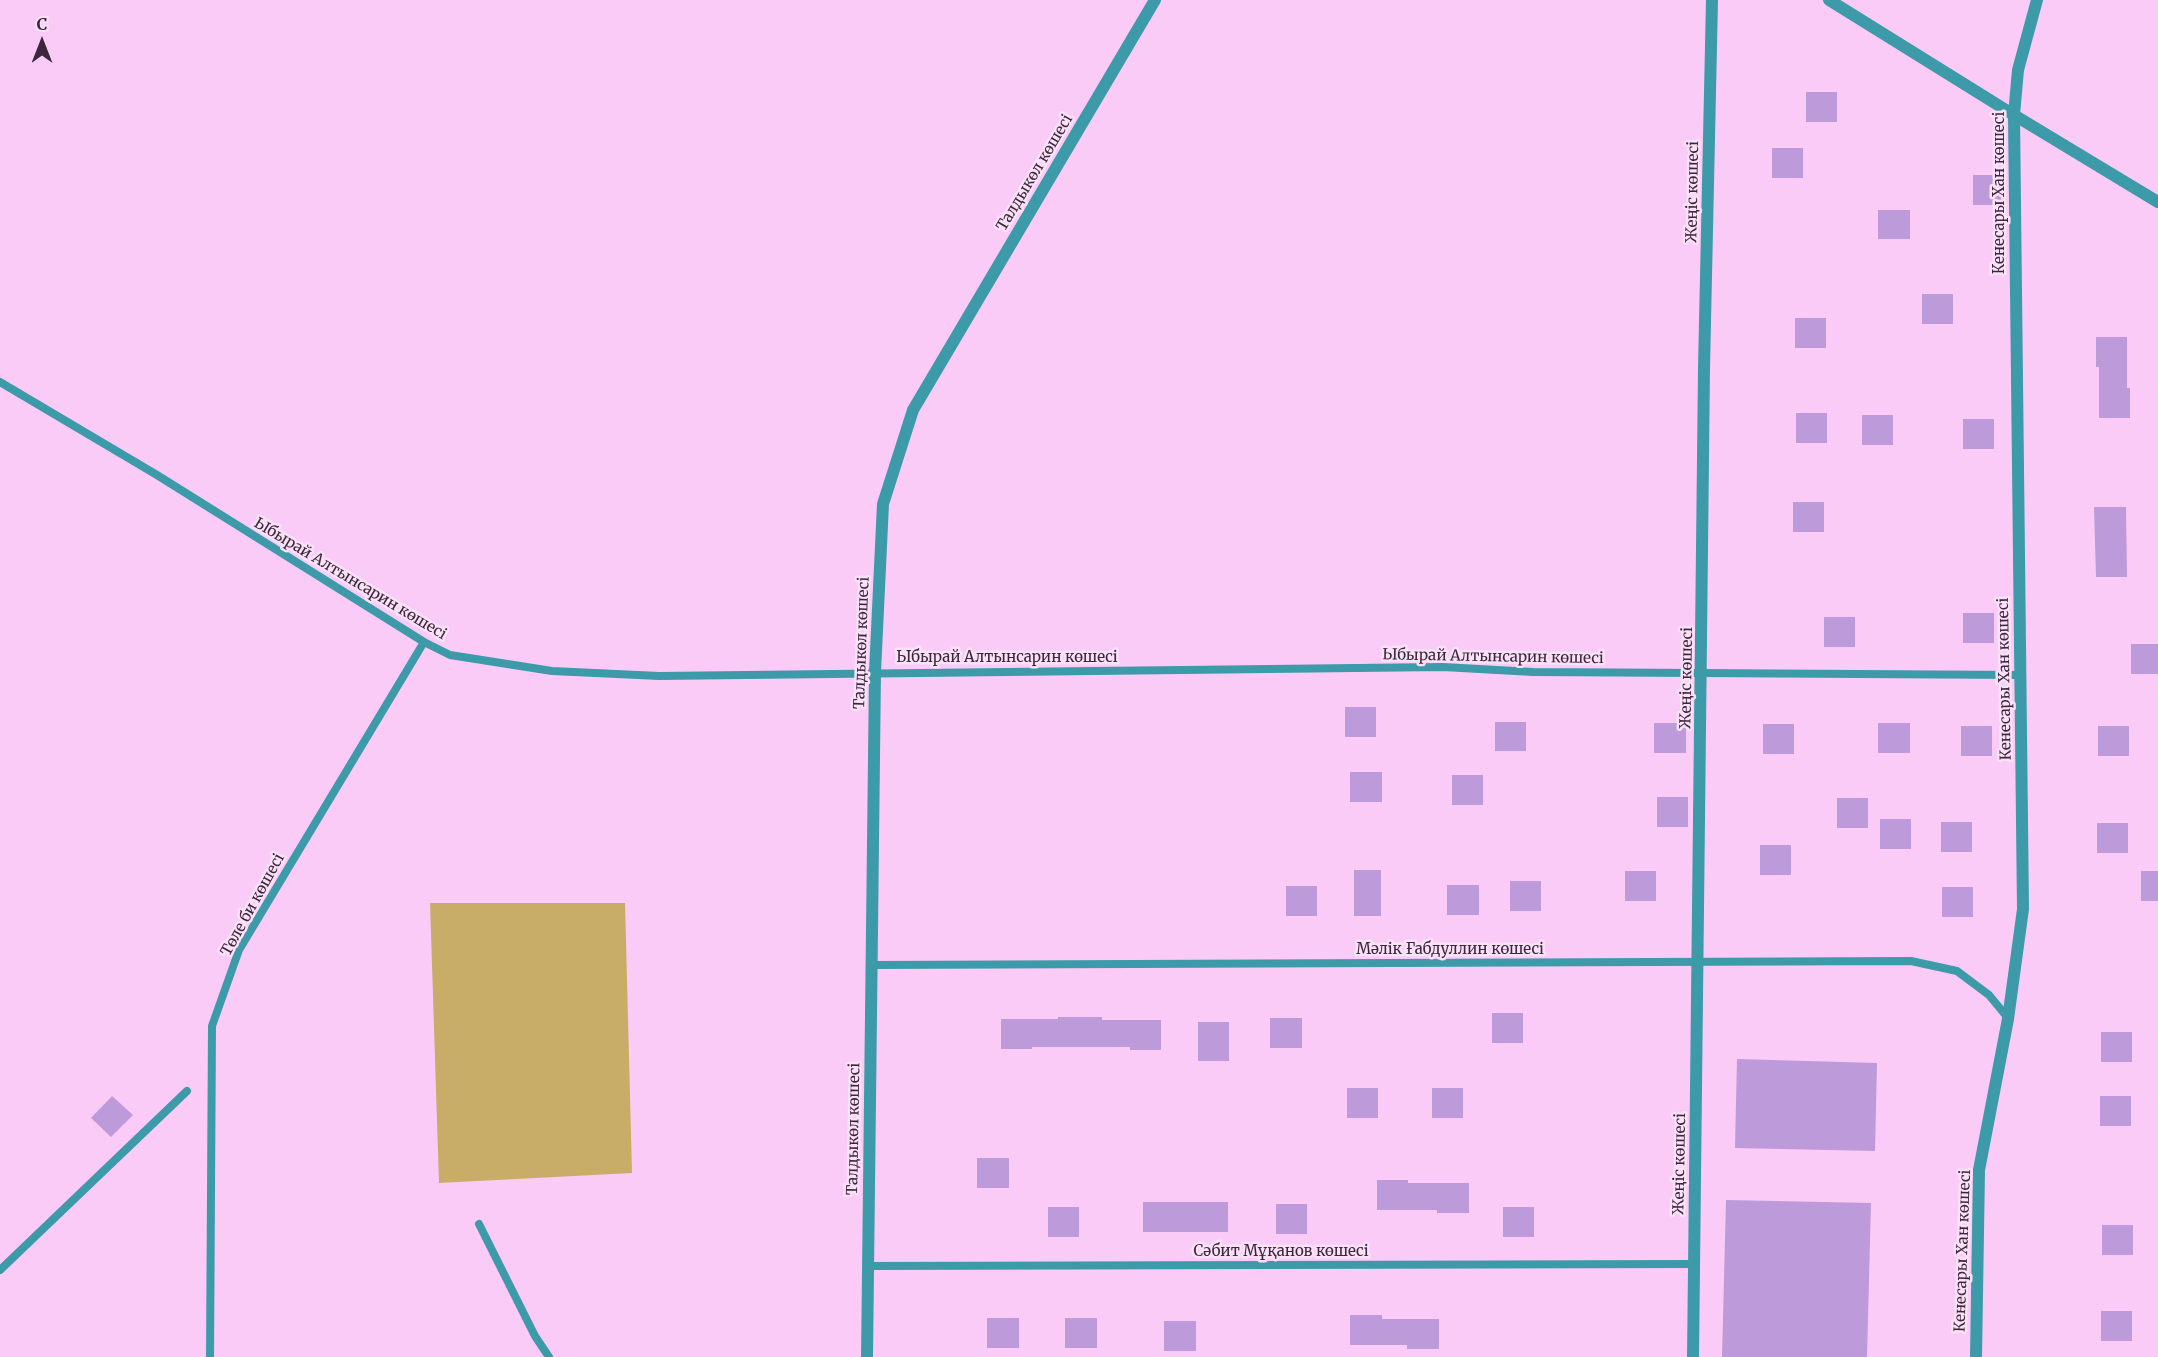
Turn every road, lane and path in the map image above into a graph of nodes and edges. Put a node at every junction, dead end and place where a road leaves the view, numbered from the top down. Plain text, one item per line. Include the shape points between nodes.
1 (1155, 0) edge
2 (1712, 0) edge
3 (1829, 0) edge
4 (2037, 0) edge
5 (2014, 115) junction
6 (2158, 202) edge
7 (0, 382) edge
8 (424, 642) junction
9 (875, 672) junction
10 (1702, 673) junction
11 (2020, 675) junction
12 (1698, 963) junction
13 (872, 965) junction
14 (2008, 1019) junction
15 (187, 1091) dead end
16 (478, 1224) dead end
17 (1694, 1264) junction
18 (867, 1266) junction
19 (0, 1270) edge
20 (210, 1357) edge
21 (549, 1357) edge
22 (867, 1357) edge
23 (1693, 1357) edge
24 (1976, 1357) edge

1 - 9 street, Талдыкөл көшесі via 913,410 883,504
2 - 10 street, Жеңіс көшесі
3 - 5 street
4 - 5 street, Кенесары Хан көшесі via 2018,70
5 - 6 street
5 - 11 street, Кенесары Хан көшесі
7 - 8 lane, Ыбырай Алтынсарин көшесі
8 - 9 lane, Ыбырай Алтынсарин көшесі via 450,655 552,671 658,676
8 - 20 lane, Төле би көшесі via 239,950 212,1026
9 - 10 lane, Ыбырай Алтынсарин көшесі via 1443,667
9 - 13 street, Талдыкөл көшесі
10 - 11 lane, Ыбырай Алтынсарин көшесі
10 - 12 street, Жеңіс көшесі
11 - 14 street, Кенесары Хан көшесі via 2023,909
12 - 13 lane, Мәлік Ғабдуллин көшесі
12 - 14 lane, Мәлік Ғабдуллин көшесі via 1911,961 1957,971 1989,996
12 - 17 street, Жеңіс көшесі
13 - 18 street, Талдыкөл көшесі
14 - 24 street, Кенесары Хан көшесі via 1979,1170
15 - 19 lane
16 - 21 lane
17 - 18 lane, Сәбит Мұқанов көшесі
17 - 23 street, Жеңіс көшесі
18 - 22 street, Талдыкөл көшесі

